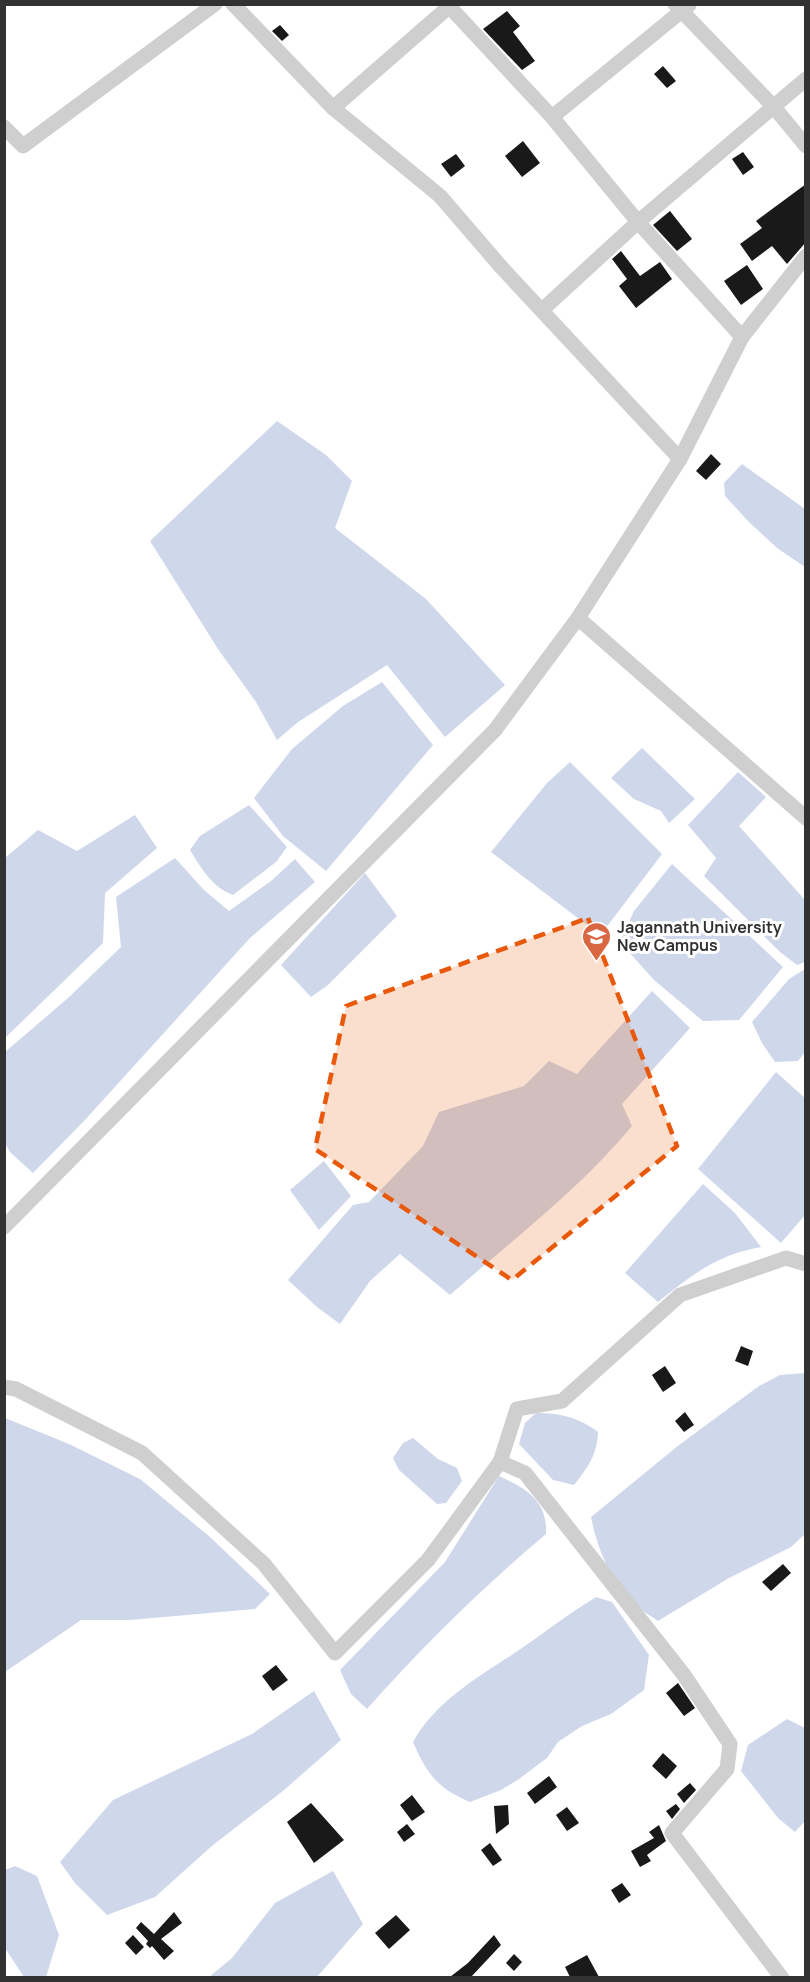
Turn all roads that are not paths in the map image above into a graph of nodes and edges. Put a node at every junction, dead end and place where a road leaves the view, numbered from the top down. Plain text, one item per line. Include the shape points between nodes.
1 (215, 4) edge
2 (233, 4) edge
3 (449, 5) edge
4 (682, 7) edge
5 (806, 79) edge
6 (772, 106) junction
7 (333, 108) junction
8 (552, 117) junction
9 (4, 127) edge
10 (806, 146) edge
11 (638, 222) junction
12 (806, 256) edge
13 (542, 310) junction
14 (742, 337) junction
15 (680, 459) junction
16 (578, 618) junction
17 (806, 818) edge
18 (4, 1227) edge
19 (806, 1264) edge
20 (4, 1387) edge
21 (500, 1462) junction
22 (782, 1977) edge

1 - 9 street via 23,146
2 - 7 street
3 - 7 street
3 - 8 street
4 - 6 street
4 - 8 street
5 - 6 street
6 - 10 street
6 - 11 street
7 - 13 street via 440,196
8 - 11 street
11 - 13 street
11 - 14 street
12 - 14 street
13 - 15 street
14 - 15 street
15 - 16 street
16 - 17 street
16 - 18 street via 495,730
19 - 21 street via 786,1258 680,1295 562,1401 517,1409
20 - 21 street via 16,1389 142,1453 264,1564 335,1653 428,1560
21 - 22 street via 525,1473 684,1675 730,1744 727,1769 672,1833

